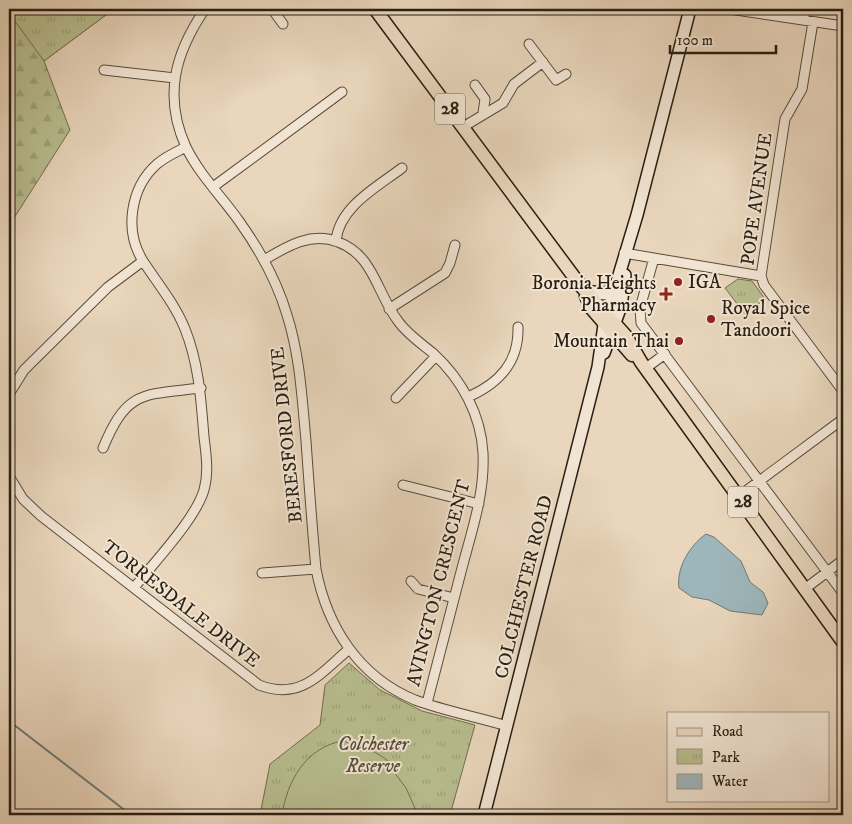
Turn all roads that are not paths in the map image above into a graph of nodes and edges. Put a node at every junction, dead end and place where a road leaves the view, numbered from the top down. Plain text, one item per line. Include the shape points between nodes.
1 (205, 9) edge
2 (272, 9) edge
3 (375, 9) edge
4 (690, 9) edge
5 (729, 9) edge
6 (806, 9) edge
7 (803, 20) junction
8 (813, 22) junction
9 (283, 24) dead end
10 (843, 26) edge
11 (529, 44) dead end
12 (543, 62) junction
13 (104, 70) dead end
14 (566, 74) dead end
15 (175, 78) junction
16 (475, 86) dead end
17 (342, 92) dead end
18 (483, 114) junction
19 (463, 127) junction
20 (186, 147) junction
21 (402, 168) dead end
22 (213, 187) junction
23 (336, 241) junction
24 (455, 245) dead end
25 (627, 254) junction
26 (654, 258) junction
27 (264, 260) junction
28 (143, 261) junction
29 (762, 276) junction
30 (615, 286) junction
31 (583, 288) junction
32 (389, 309) junction
33 (610, 324) junction
34 (518, 327) dead end
35 (664, 354) junction
36 (436, 356) junction
37 (644, 365) junction
38 (201, 388) junction
39 (843, 390) edge
40 (9, 394) edge
41 (468, 397) junction
42 (396, 398) dead end
43 (843, 419) edge
44 (102, 448) dead end
45 (9, 476) edge
46 (761, 480) junction
47 (403, 485) dead end
48 (739, 496) junction
49 (479, 504) junction
50 (843, 560) edge
51 (316, 569) junction
52 (828, 572) junction
53 (262, 573) dead end
54 (411, 581) dead end
55 (134, 588) junction
56 (806, 588) junction
57 (843, 593) edge
58 (454, 598) junction
59 (843, 642) edge
60 (348, 650) junction
61 (427, 703) junction
62 (507, 726) junction
63 (484, 815) edge

1 - 15 street, BERESFORD DRIVE via 188,34
2 - 9 street
3 - 19 main road, 28
4 - 25 main road
5 - 7 street
6 - 7 street
7 - 8 street
8 - 10 street
8 - 29 street, POPE AVENUE via 802,89 785,119
11 - 12 street
12 - 14 street via 556,80
12 - 18 street via 514,84 503,103
13 - 15 street
15 - 20 street, BERESFORD DRIVE via 178,124
16 - 18 street via 485,99
17 - 22 street
18 - 19 street
19 - 31 main road, 28
20 - 22 street, BERESFORD DRIVE
20 - 28 street via 157,164 139,190 132,224
21 - 23 street via 355,204 344,217
22 - 27 street, BERESFORD DRIVE
23 - 27 street via 318,239 292,244
23 - 32 street, AVINGTON CRESCENT via 364,260
24 - 32 street via 445,272
25 - 26 street
25 - 30 main road
25 - 33 main road
26 - 29 street
26 - 35 street via 640,308 641,322
27 - 51 street, BERESFORD DRIVE via 287,313 299,365
28 - 38 street via 172,301 185,328
28 - 40 street via 108,287 24,370
29 - 39 street, POPE AVENUE via 764,285
30 - 31 main road via 605,294
30 - 33 main road
31 - 33 main road, 28 via 592,309
32 - 36 street, AVINGTON CRESCENT via 399,323
33 - 37 main road, 28
33 - 62 main road, COLCHESTER ROAD
34 - 41 street via 515,356 490,385
35 - 37 street
35 - 46 street
36 - 41 street, AVINGTON CRESCENT
36 - 42 street
37 - 48 main road, 28
38 - 44 street via 155,394 128,405 113,423
38 - 55 street via 207,464 204,489 196,508
41 - 49 street, AVINGTON CRESCENT via 479,425 483,452
43 - 46 street
45 - 55 street, TORRESDALE DRIVE via 30,506
46 - 48 street
46 - 52 street
47 - 49 street
48 - 56 main road, 28
49 - 58 street, AVINGTON CRESCENT
50 - 52 street
51 - 53 street
51 - 60 street, BERESFORD DRIVE via 328,615
52 - 56 street
52 - 57 street
54 - 58 street via 418,589
55 - 60 street, TORRESDALE DRIVE via 246,677 272,690 288,691 307,684
56 - 59 main road, 28
58 - 61 street, AVINGTON CRESCENT
60 - 61 street, BERESFORD DRIVE via 383,682
61 - 62 street, BERESFORD DRIVE
62 - 63 main road, COLCHESTER ROAD

